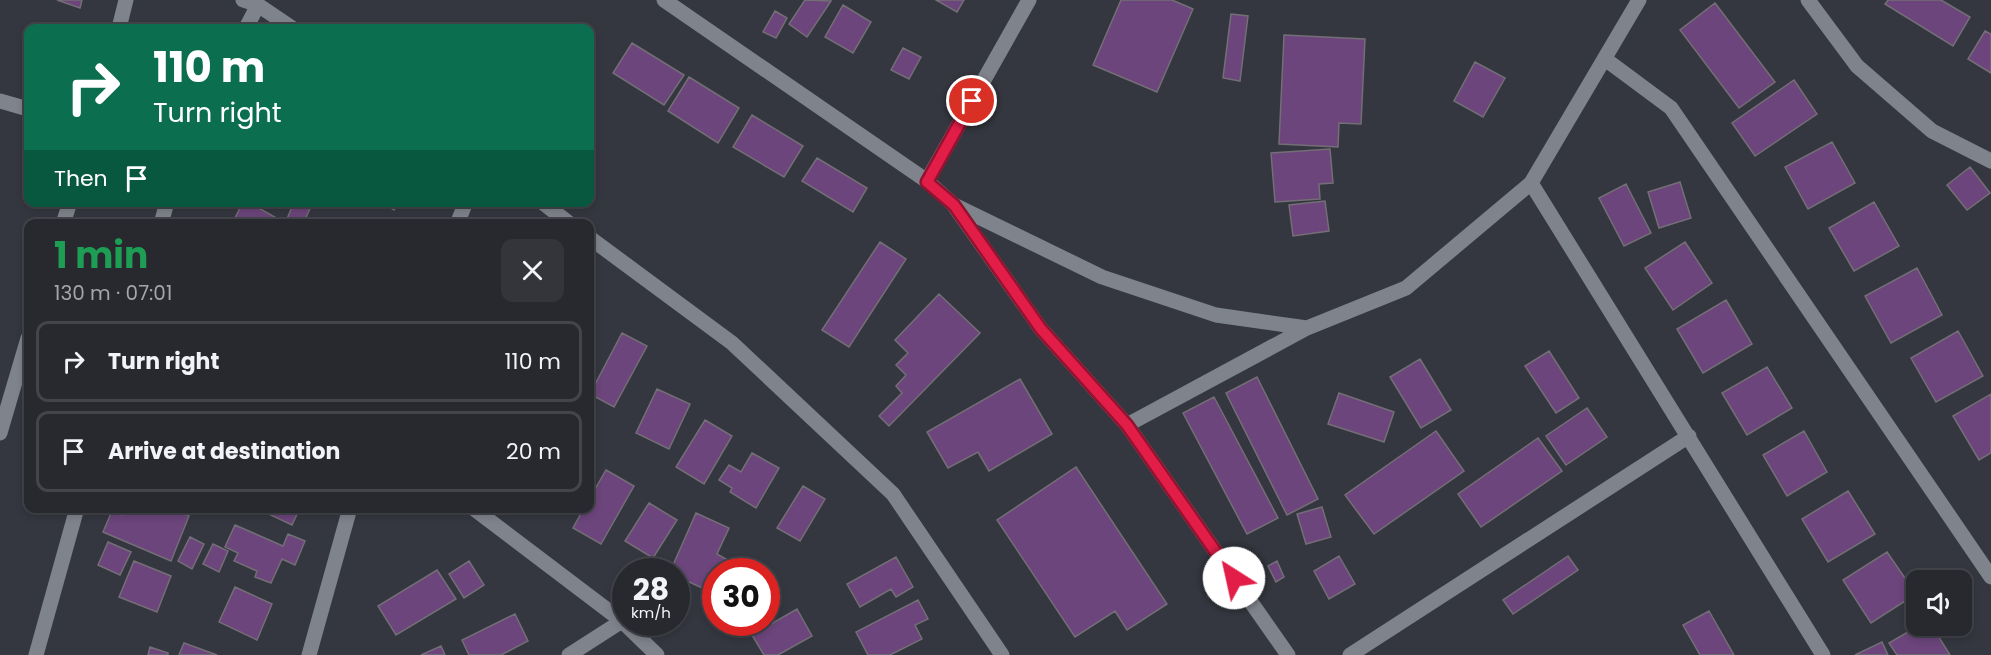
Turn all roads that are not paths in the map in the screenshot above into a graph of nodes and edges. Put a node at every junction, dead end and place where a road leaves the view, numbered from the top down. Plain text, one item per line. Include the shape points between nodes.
1 (126, 0) edge
2 (664, 0) edge
3 (1029, 0) edge
4 (1639, 0) edge
5 (1808, 0) edge
6 (250, 3) edge
7 (120, 24) edge
8 (247, 24) edge
9 (285, 24) edge
10 (1605, 59) junction
11 (0, 101) edge
12 (24, 107) edge
13 (1991, 161) edge
14 (927, 182) junction
15 (1531, 183) junction
16 (954, 205) junction
17 (548, 207) edge
18 (564, 219) edge
19 (594, 241) edge
20 (1307, 328) junction
21 (24, 352) edge
22 (1127, 425) junction
23 (0, 433) edge
24 (1689, 436) junction
25 (76, 513) edge
26 (349, 513) edge
27 (480, 513) edge
28 (1991, 577) edge
29 (612, 613) edge
30 (612, 627) edge
31 (637, 636) edge
32 (36, 655) edge
33 (309, 655) edge
34 (569, 655) edge
35 (657, 655) edge
36 (1002, 655) edge
37 (1288, 655) edge
38 (1350, 655) edge
39 (1823, 655) edge

1 - 7 street
2 - 14 street
3 - 14 street
4 - 10 street
5 - 13 street via 1857,66 1932,132
6 - 8 street
6 - 9 street
10 - 15 street
10 - 28 street via 1671,108
11 - 12 street
14 - 16 street
15 - 20 street via 1406,288
15 - 24 street
16 - 20 street via 1102,277 1216,315
16 - 22 street via 1041,329
17 - 18 street
19 - 36 street via 732,343 893,494
20 - 22 street
21 - 23 street
22 - 37 street
24 - 38 street
24 - 39 street
25 - 32 street
26 - 33 street
27 - 29 street
30 - 34 street
31 - 35 street

